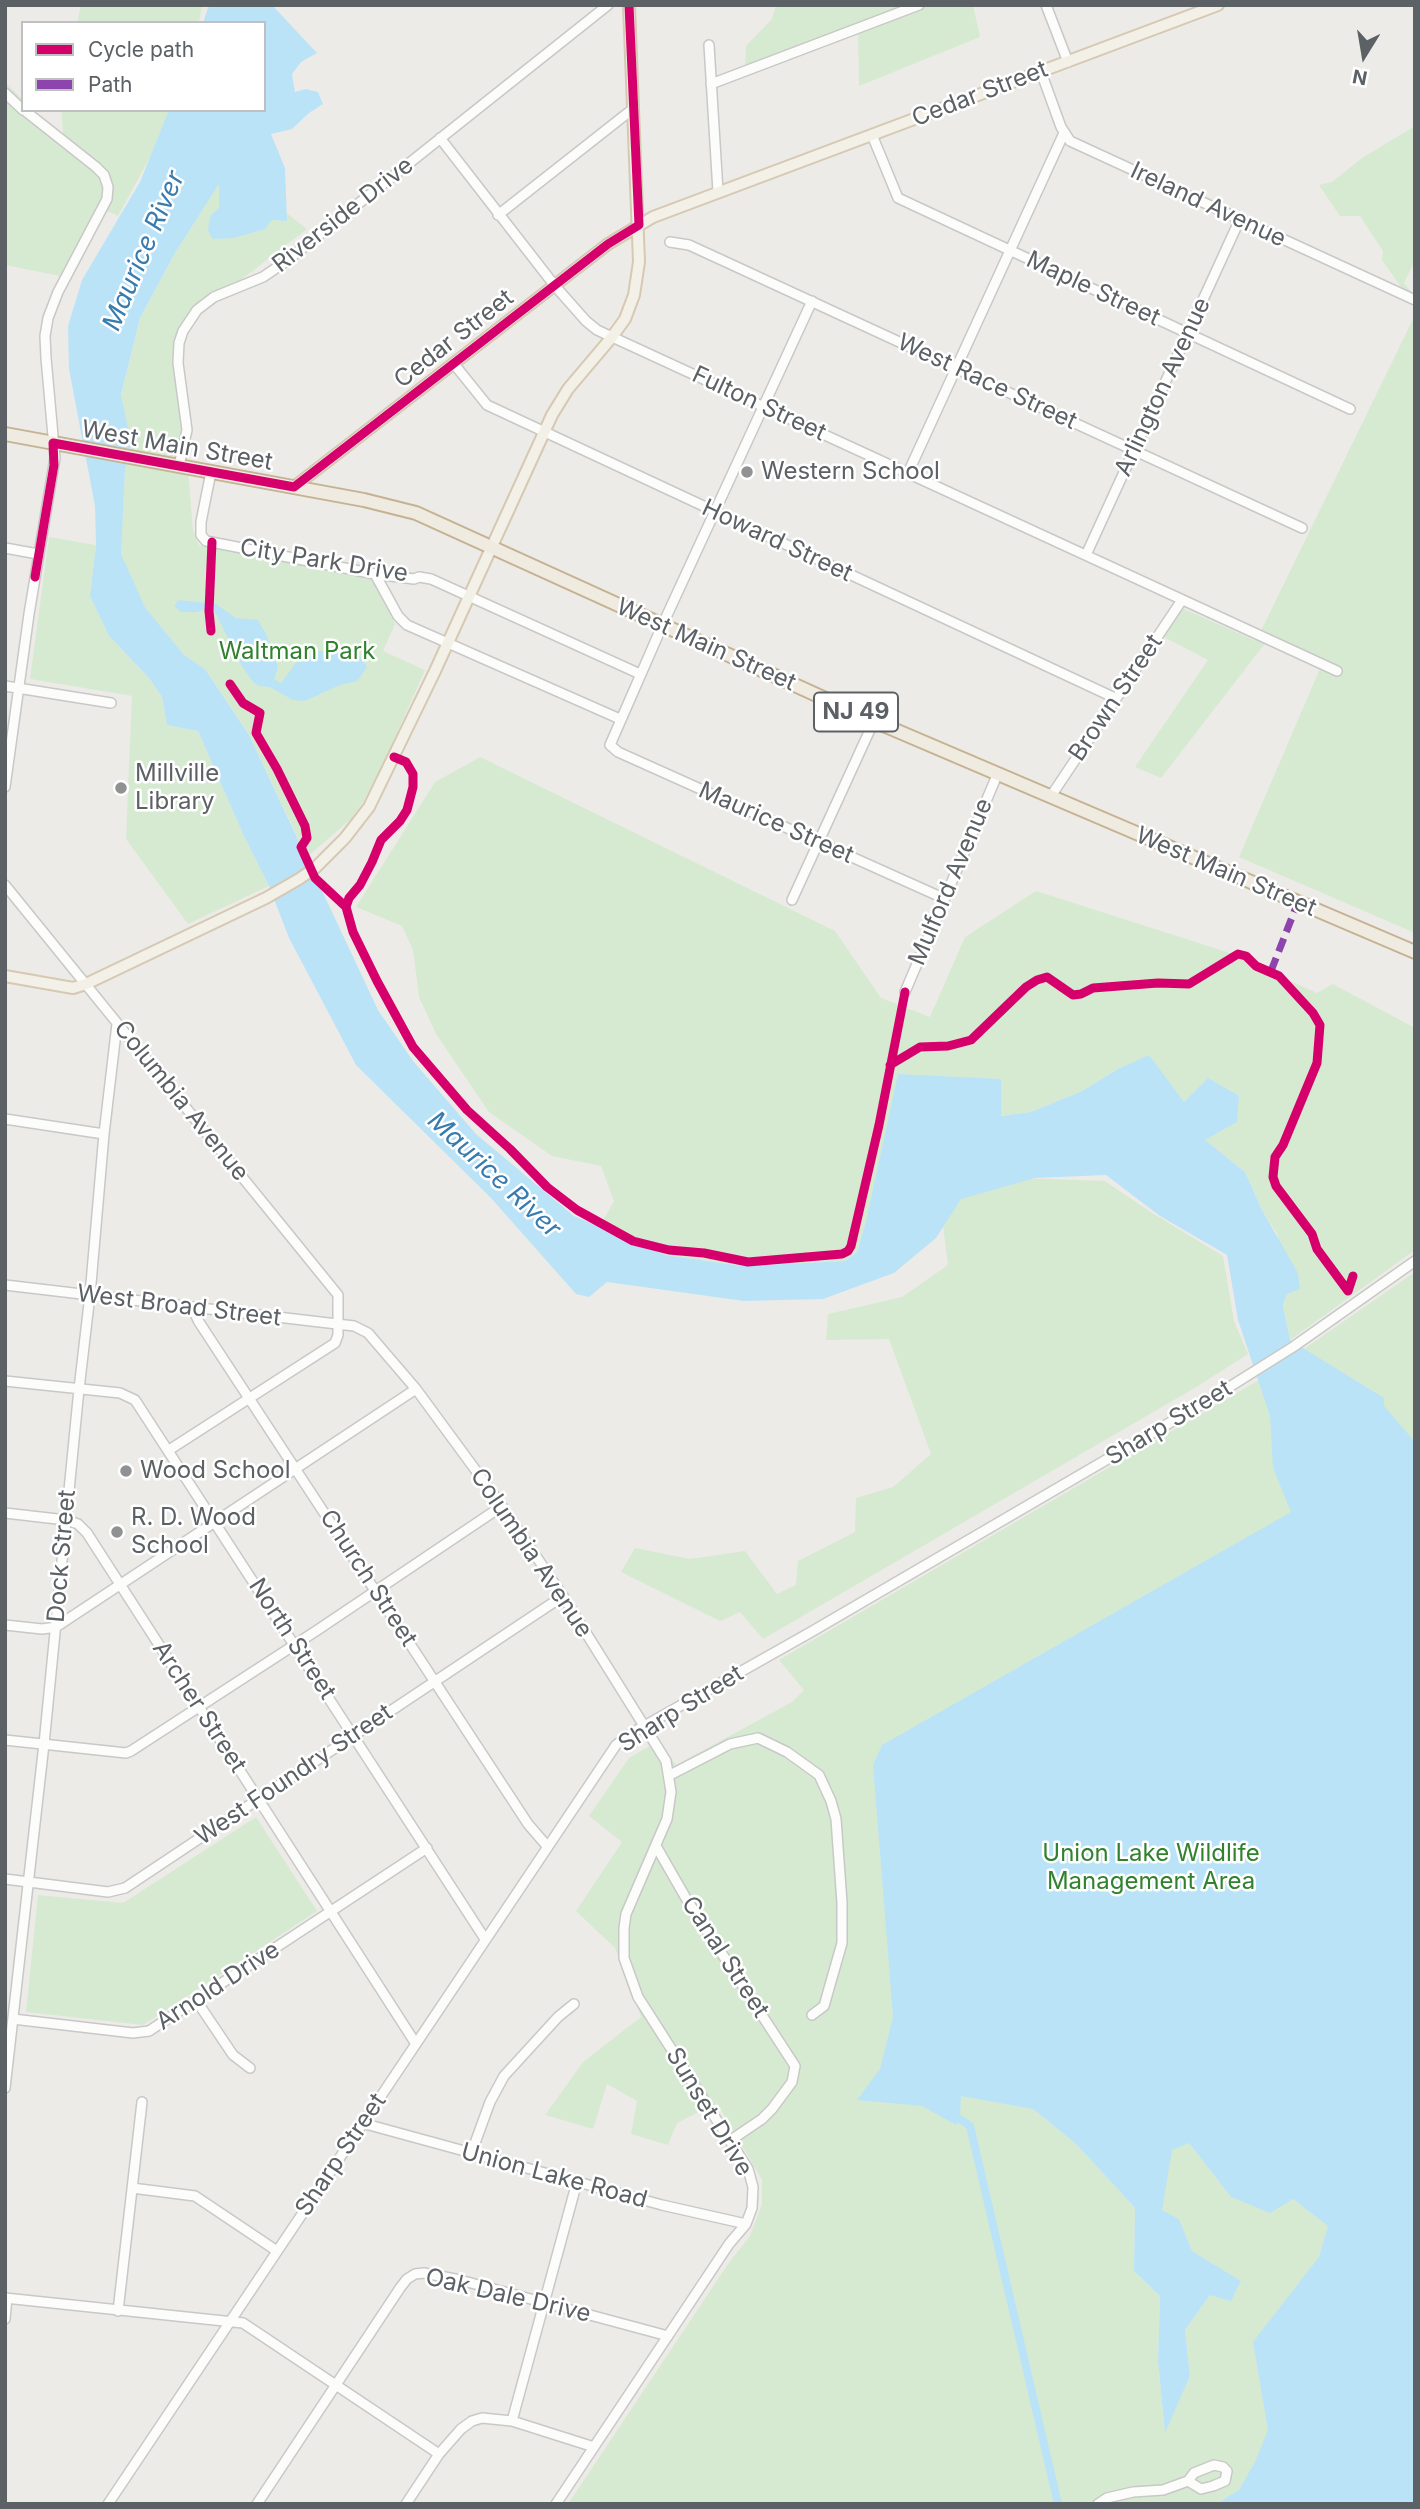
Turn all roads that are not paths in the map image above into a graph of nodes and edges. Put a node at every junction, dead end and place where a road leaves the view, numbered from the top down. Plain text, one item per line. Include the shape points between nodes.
1 (608, 5) edge
2 (629, 5) edge
3 (919, 5) edge
4 (1046, 5) edge
5 (1218, 5) edge
6 (709, 45) dead end
7 (1068, 62) junction
8 (1041, 72) junction
9 (711, 84) junction
10 (5, 93) edge
11 (21, 108) edge
12 (634, 108) junction
13 (26, 112) edge
14 (1064, 133) junction
15 (872, 135) junction
16 (440, 138) junction
17 (719, 192) junction
18 (498, 215) junction
19 (1240, 219) junction
20 (639, 225) junction
21 (670, 242) dead end
22 (1011, 251) junction
23 (555, 286) junction
24 (1415, 300) edge
25 (812, 301) junction
26 (1188, 333) junction
27 (612, 337) junction
28 (454, 364) junction
29 (957, 368) junction
30 (764, 407) junction
31 (1350, 409) dead end
32 (544, 432) junction
33 (5, 434) edge
34 (53, 443) junction
35 (1134, 449) junction
36 (179, 466) junction
37 (211, 472) junction
38 (908, 473) junction
39 (294, 487) junction
40 (715, 512) junction
41 (1303, 528) dead end
42 (492, 546) junction
43 (5, 548) edge
44 (38, 554) junction
45 (1086, 555) junction
46 (375, 574) junction
47 (470, 596) junction
48 (1182, 600) junction
49 (662, 626) junction
50 (448, 642) junction
51 (1337, 671) dead end
52 (640, 674) junction
53 (5, 686) edge
54 (20, 689) junction
55 (1115, 698) junction
56 (111, 703) dead end
57 (620, 719) junction
58 (874, 721) junction
59 (998, 773) junction
60 (5, 787) edge
61 (1051, 796) junction
62 (818, 842) junction
63 (5, 885) edge
64 (943, 898) junction
65 (792, 900) dead end
66 (1415, 952) edge
67 (5, 976) edge
68 (86, 984) junction
69 (905, 992) dead end
70 (117, 1024) junction
71 (5, 1119) edge
72 (104, 1134) junction
73 (1415, 1261) edge
74 (5, 1285) edge
75 (90, 1295) junction
76 (192, 1308) junction
77 (337, 1325) junction
78 (354, 1326) joint
79 (5, 1381) edge
80 (79, 1389) junction
81 (415, 1389) junction
82 (249, 1397) junction
83 (169, 1450) junction
84 (296, 1468) junction
85 (502, 1506) junction
86 (5, 1513) edge
87 (66, 1520) junction
88 (215, 1520) junction
89 (119, 1583) junction
90 (376, 1591) junction
91 (564, 1596) junction
92 (5, 1625) edge
93 (56, 1627) junction
94 (295, 1644) junction
95 (435, 1681) junction
96 (198, 1707) junction
97 (644, 1726) junction
98 (354, 1734) junction
99 (5, 1740) edge
100 (44, 1744) junction
101 (670, 1776) junction
102 (258, 1799) junction
103 (547, 1846) junction
104 (656, 1846) junction
105 (427, 1848) junction
106 (5, 1879) edge
107 (29, 1882) junction
108 (331, 1912) junction
109 (485, 1939) junction
110 (196, 2000) junction
111 (574, 2004) dead end
112 (812, 2015) dead end
113 (13, 2019) junction
114 (416, 2044) junction
115 (250, 2068) dead end
116 (5, 2088) edge
117 (142, 2102) dead end
118 (362, 2123) junction
119 (731, 2140) junction
120 (471, 2154) junction
121 (578, 2182) junction
122 (132, 2188) junction
123 (746, 2224) junction
124 (277, 2251) junction
125 (6, 2298) edge
126 (544, 2302) junction
127 (118, 2311) junction
128 (5, 2319) edge
129 (229, 2321) junction
130 (668, 2336) junction
131 (336, 2385) junction
132 (512, 2421) junction
133 (594, 2447) junction
134 (439, 2454) junction
135 (1188, 2481) dead end
136 (108, 2504) edge
137 (257, 2504) edge
138 (406, 2504) edge
139 (556, 2504) edge
140 (1098, 2504) edge

1 - 16 street, Riverside Drive
2 - 12 main road
3 - 9 street
4 - 7 street
5 - 7 main road, Cedar Street
6 - 9 street
7 - 8 main road, Cedar Street
8 - 14 street
8 - 15 main road, Cedar Street
9 - 17 street
10 - 11 street
12 - 18 street
12 - 20 main road
13 - 34 street via 96,167 108,187 107,199 48,318 45,336
14 - 19 street, Ireland Avenue via 1077,145
14 - 22 street
15 - 17 main road, Cedar Street
15 - 22 street, Maple Street via 895,195
16 - 18 street, Fulton Street
16 - 36 street, Riverside Drive via 269,274 219,295 197,310 179,343 187,430
17 - 20 main road, Cedar Street
18 - 23 street, Fulton Street
19 - 24 street, Ireland Avenue
19 - 26 street, Arlington Avenue
20 - 23 main road, Cedar Street
20 - 27 main road via 634,295
21 - 25 street, West Race Street via 689,245
22 - 26 street, Maple Street
22 - 29 street
23 - 27 street, Fulton Street via 590,326
23 - 28 main road, Cedar Street
25 - 29 street, West Race Street
25 - 30 street
26 - 31 street, Maple Street
26 - 35 street, Arlington Avenue
27 - 30 street, Fulton Street
27 - 32 main road via 568,389
28 - 32 street, Howard Street via 486,405
28 - 39 main road, Cedar Street
29 - 35 street, West Race Street
29 - 38 street
30 - 38 street, Fulton Street
30 - 40 street
32 - 40 street, Howard Street
32 - 42 main road
33 - 34 highway, NJ 49
34 - 36 highway, West Main Street / NJ 49
34 - 44 street via 54,465
35 - 41 street, West Race Street
35 - 45 street, Arlington Avenue
36 - 37 highway, West Main Street / NJ 49
37 - 39 highway, West Main Street / NJ 49
37 - 46 street, City Park Drive via 201,522 206,541
38 - 45 street, Fulton Street
39 - 42 highway, West Main Street / NJ 49 via 404,509
40 - 49 street
40 - 55 street, Howard Street
42 - 47 main road
42 - 49 highway, West Main Street / NJ 49
43 - 44 street
44 - 54 street
45 - 48 street, Fulton Street
46 - 47 street, City Park Drive via 431,579
46 - 50 street via 402,621
47 - 50 main road
47 - 52 street
48 - 51 street, Fulton Street
48 - 55 street, Brown Street
49 - 52 street
49 - 58 highway, West Main Street / NJ 49
50 - 57 street
50 - 68 main road via 376,795 345,838 315,868 266,898
52 - 57 street
53 - 54 street
54 - 56 street
54 - 60 street
55 - 61 street, Brown Street
57 - 62 street, Maurice Street via 610,745 618,752
58 - 59 highway, West Main Street / NJ 49
58 - 62 street
59 - 61 highway, West Main Street / NJ 49
59 - 64 street, Mulford Avenue
61 - 66 highway, West Main Street / NJ 49
62 - 64 street, Maurice Street
62 - 65 street
63 - 68 street, Columbia Avenue
64 - 69 street, Mulford Avenue
67 - 68 main road via 73,988
68 - 70 street, Columbia Avenue
70 - 72 street, Dock Street
70 - 77 street, Columbia Avenue via 328,1282 339,1299
71 - 72 street
72 - 75 street, Dock Street
73 - 97 street, Sharp Street via 1264,1367
74 - 75 street, West Broad Street
75 - 76 street, West Broad Street
75 - 80 street, Dock Street
76 - 77 street, West Broad Street
76 - 82 street, Church Street
77 - 78 street, West Broad Street
77 - 82 street via 332,1345
78 - 81 street, Columbia Avenue via 374,1339
79 - 80 street
80 - 83 street, North Street via 127,1394
80 - 87 street, Dock Street
81 - 84 street
81 - 85 street, Columbia Avenue
82 - 83 street
82 - 84 street, Church Street
83 - 88 street, North Street
84 - 88 street
84 - 90 street, Church Street
85 - 90 street
85 - 91 street, Columbia Avenue
86 - 87 street
87 - 89 street, Archer Street via 87,1533
87 - 93 street, Dock Street
88 - 89 street
88 - 94 street, North Street
89 - 93 street
89 - 96 street, Archer Street
90 - 94 street
90 - 95 street, Church Street
91 - 95 street, West Foundry Street
91 - 97 street, Columbia Avenue
92 - 93 street
93 - 100 street, Dock Street
94 - 96 street
94 - 98 street, North Street
95 - 98 street, West Foundry Street
95 - 103 street, Church Street
96 - 100 street via 126,1753
96 - 102 street, Archer Street
97 - 101 street, Columbia Avenue
97 - 103 street, Sharp Street via 616,1745
98 - 102 street, West Foundry Street
98 - 105 street, North Street
99 - 100 street
100 - 107 street, Dock Street
101 - 104 street, Sunset Drive via 671,1801
101 - 112 street via 730,1744 758,1738 819,1775 836,1819 842,1943 824,2006
102 - 107 street, West Foundry Street via 121,1890
102 - 108 street, Archer Street
103 - 109 street, Sharp Street
104 - 119 street, Sunset Drive via 626,1914 623,1943 627,1970 638,1997
104 - 119 street, Canal Street via 794,2066 792,2082 772,2109
105 - 108 street, Arnold Drive
105 - 109 street, North Street
106 - 107 street, West Foundry Street
107 - 113 street, Dock Street
108 - 110 street, Arnold Drive
108 - 114 street, Archer Street
109 - 114 street, Sharp Street
110 - 113 street, Arnold Drive via 141,2034
110 - 115 street via 233,2056
111 - 120 street via 504,2076
113 - 116 street, Dock Street
114 - 118 street, Sharp Street
117 - 122 street
118 - 120 street, Union Lake Road
118 - 124 street, Sharp Street
119 - 123 street, Sunset Drive via 752,2179 753,2198
120 - 121 street, Union Lake Road
121 - 123 street, Union Lake Road
121 - 126 street
122 - 124 street via 195,2196
122 - 127 street
123 - 130 street, Sunset Drive
124 - 129 street, Sharp Street
125 - 127 street
125 - 128 street
126 - 130 street, Oak Dale Drive
126 - 131 street, Oak Dale Drive via 460,2280 415,2274 400,2288
126 - 132 street
127 - 129 street
129 - 131 street via 243,2323
129 - 136 street, Sharp Street
130 - 133 street, Sunset Drive
131 - 134 street
131 - 137 street, Oak Dale Drive
132 - 133 street
132 - 134 street via 472,2421
133 - 139 street, Sunset Drive
134 - 138 street
135 - 140 street via 1163,2490 1107,2498

